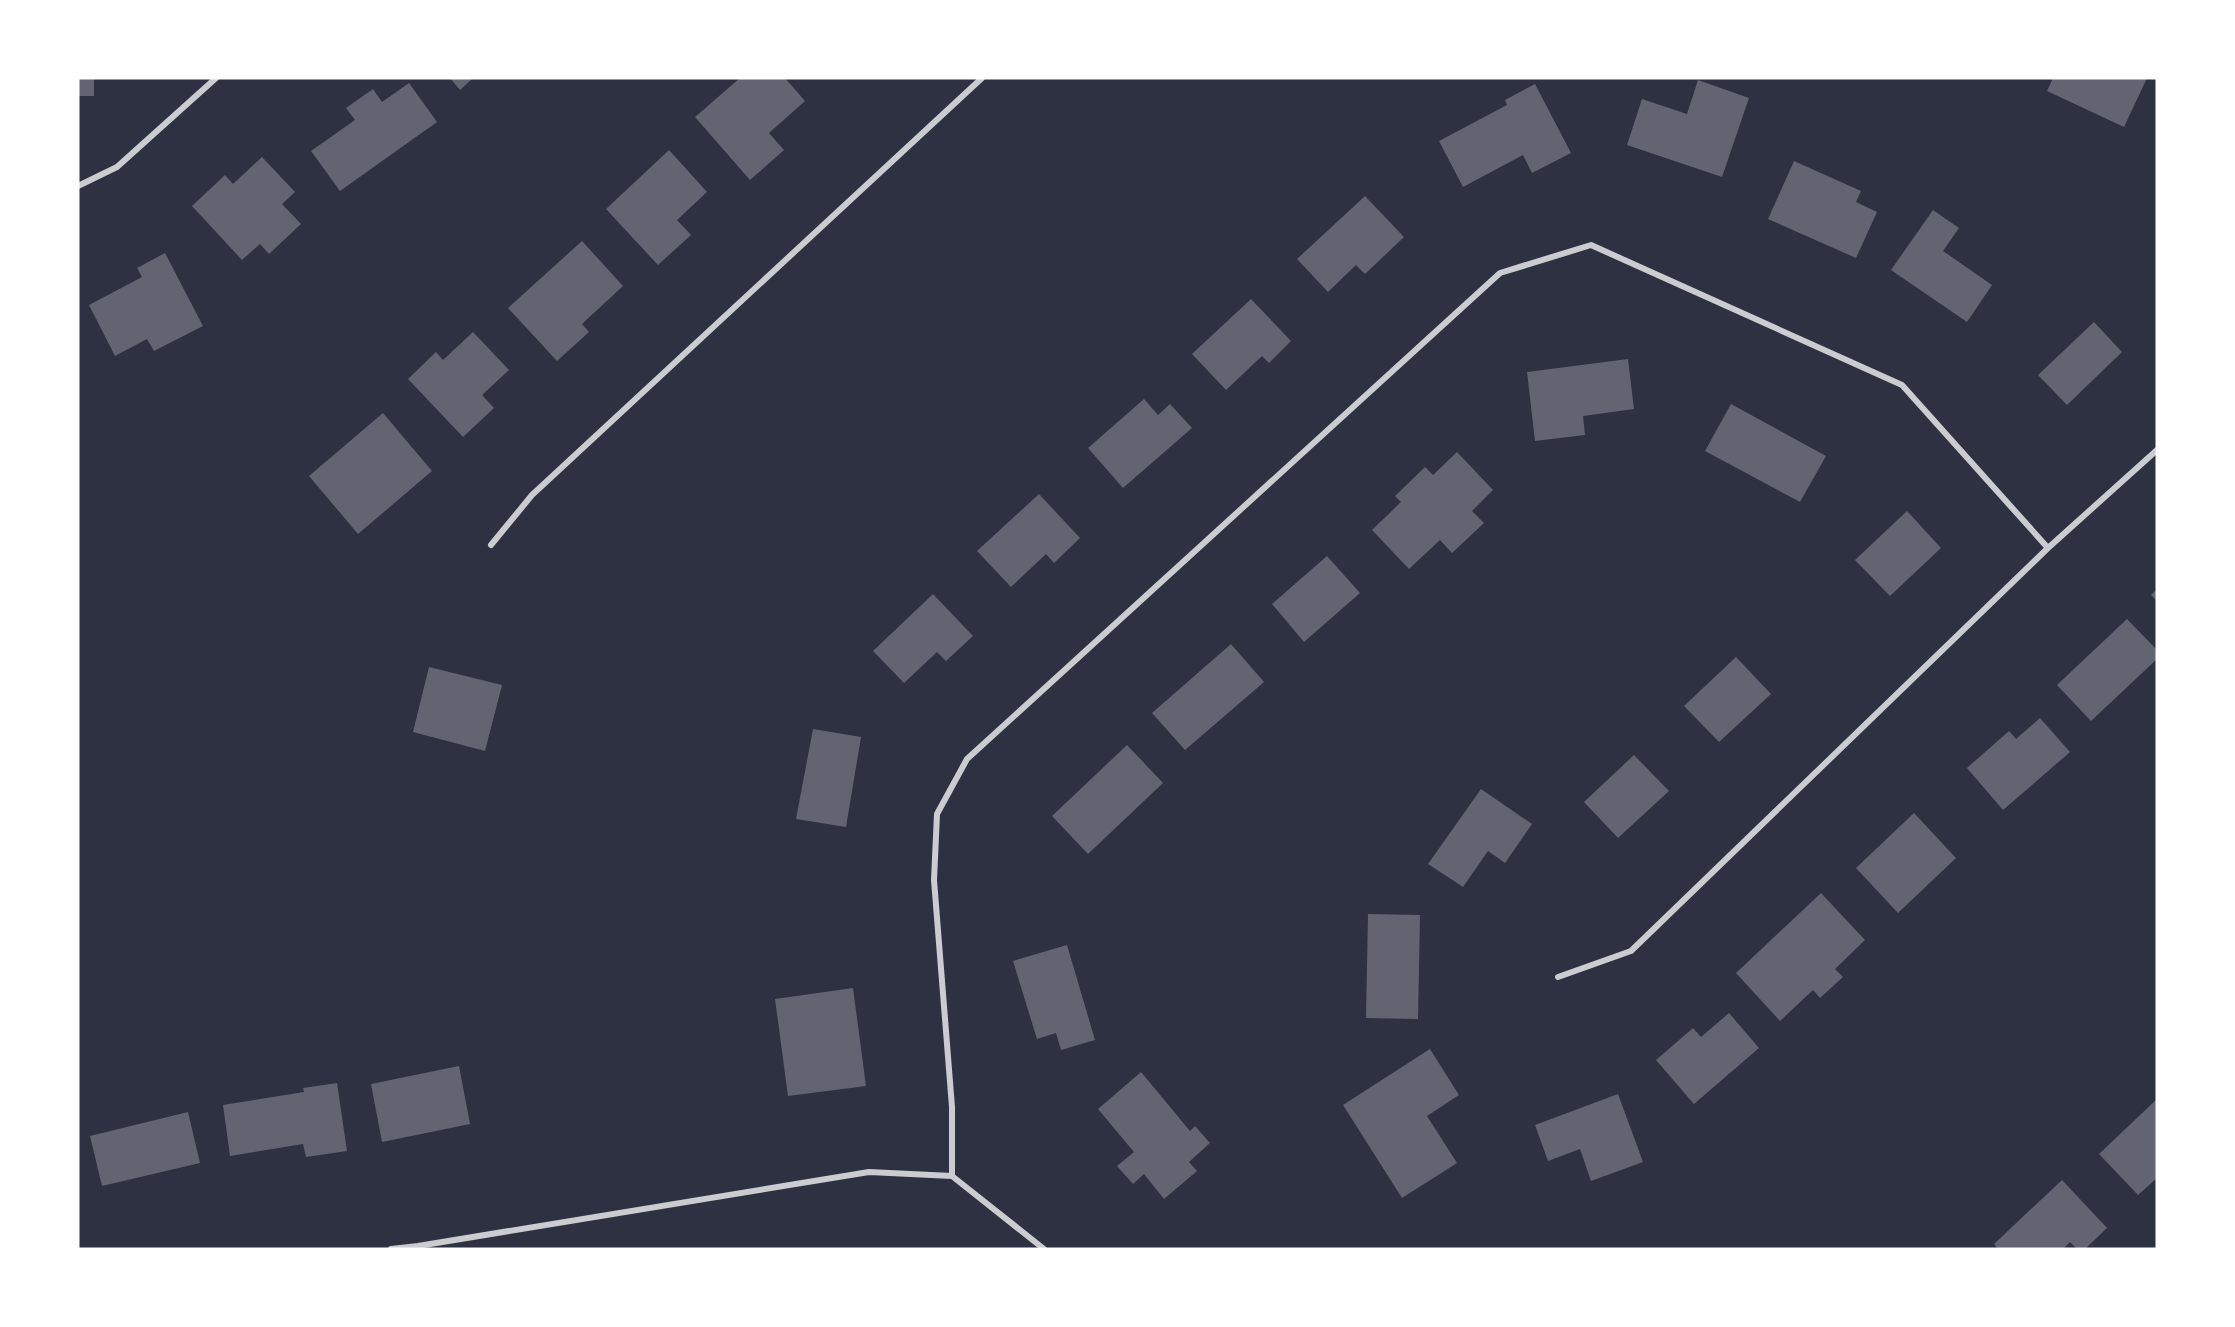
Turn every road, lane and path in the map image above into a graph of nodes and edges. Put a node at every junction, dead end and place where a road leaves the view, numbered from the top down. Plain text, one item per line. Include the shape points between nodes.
1 (216, 78) edge
2 (982, 78) edge
3 (78, 186) edge
4 (2157, 450) edge
5 (491, 545) dead end
6 (2048, 548) junction
7 (1558, 977) dead end
8 (952, 1176) junction
9 (418, 1248) edge
10 (391, 1249) edge
11 (1044, 1249) edge

1 - 3 street via 117,167
2 - 5 street via 532,495
4 - 6 street
6 - 7 street via 1631,951
6 - 8 street via 1902,385 1591,245 1500,273 967,759 936,814 934,880 952,1107
8 - 9 street via 869,1172
8 - 11 street
9 - 10 street

